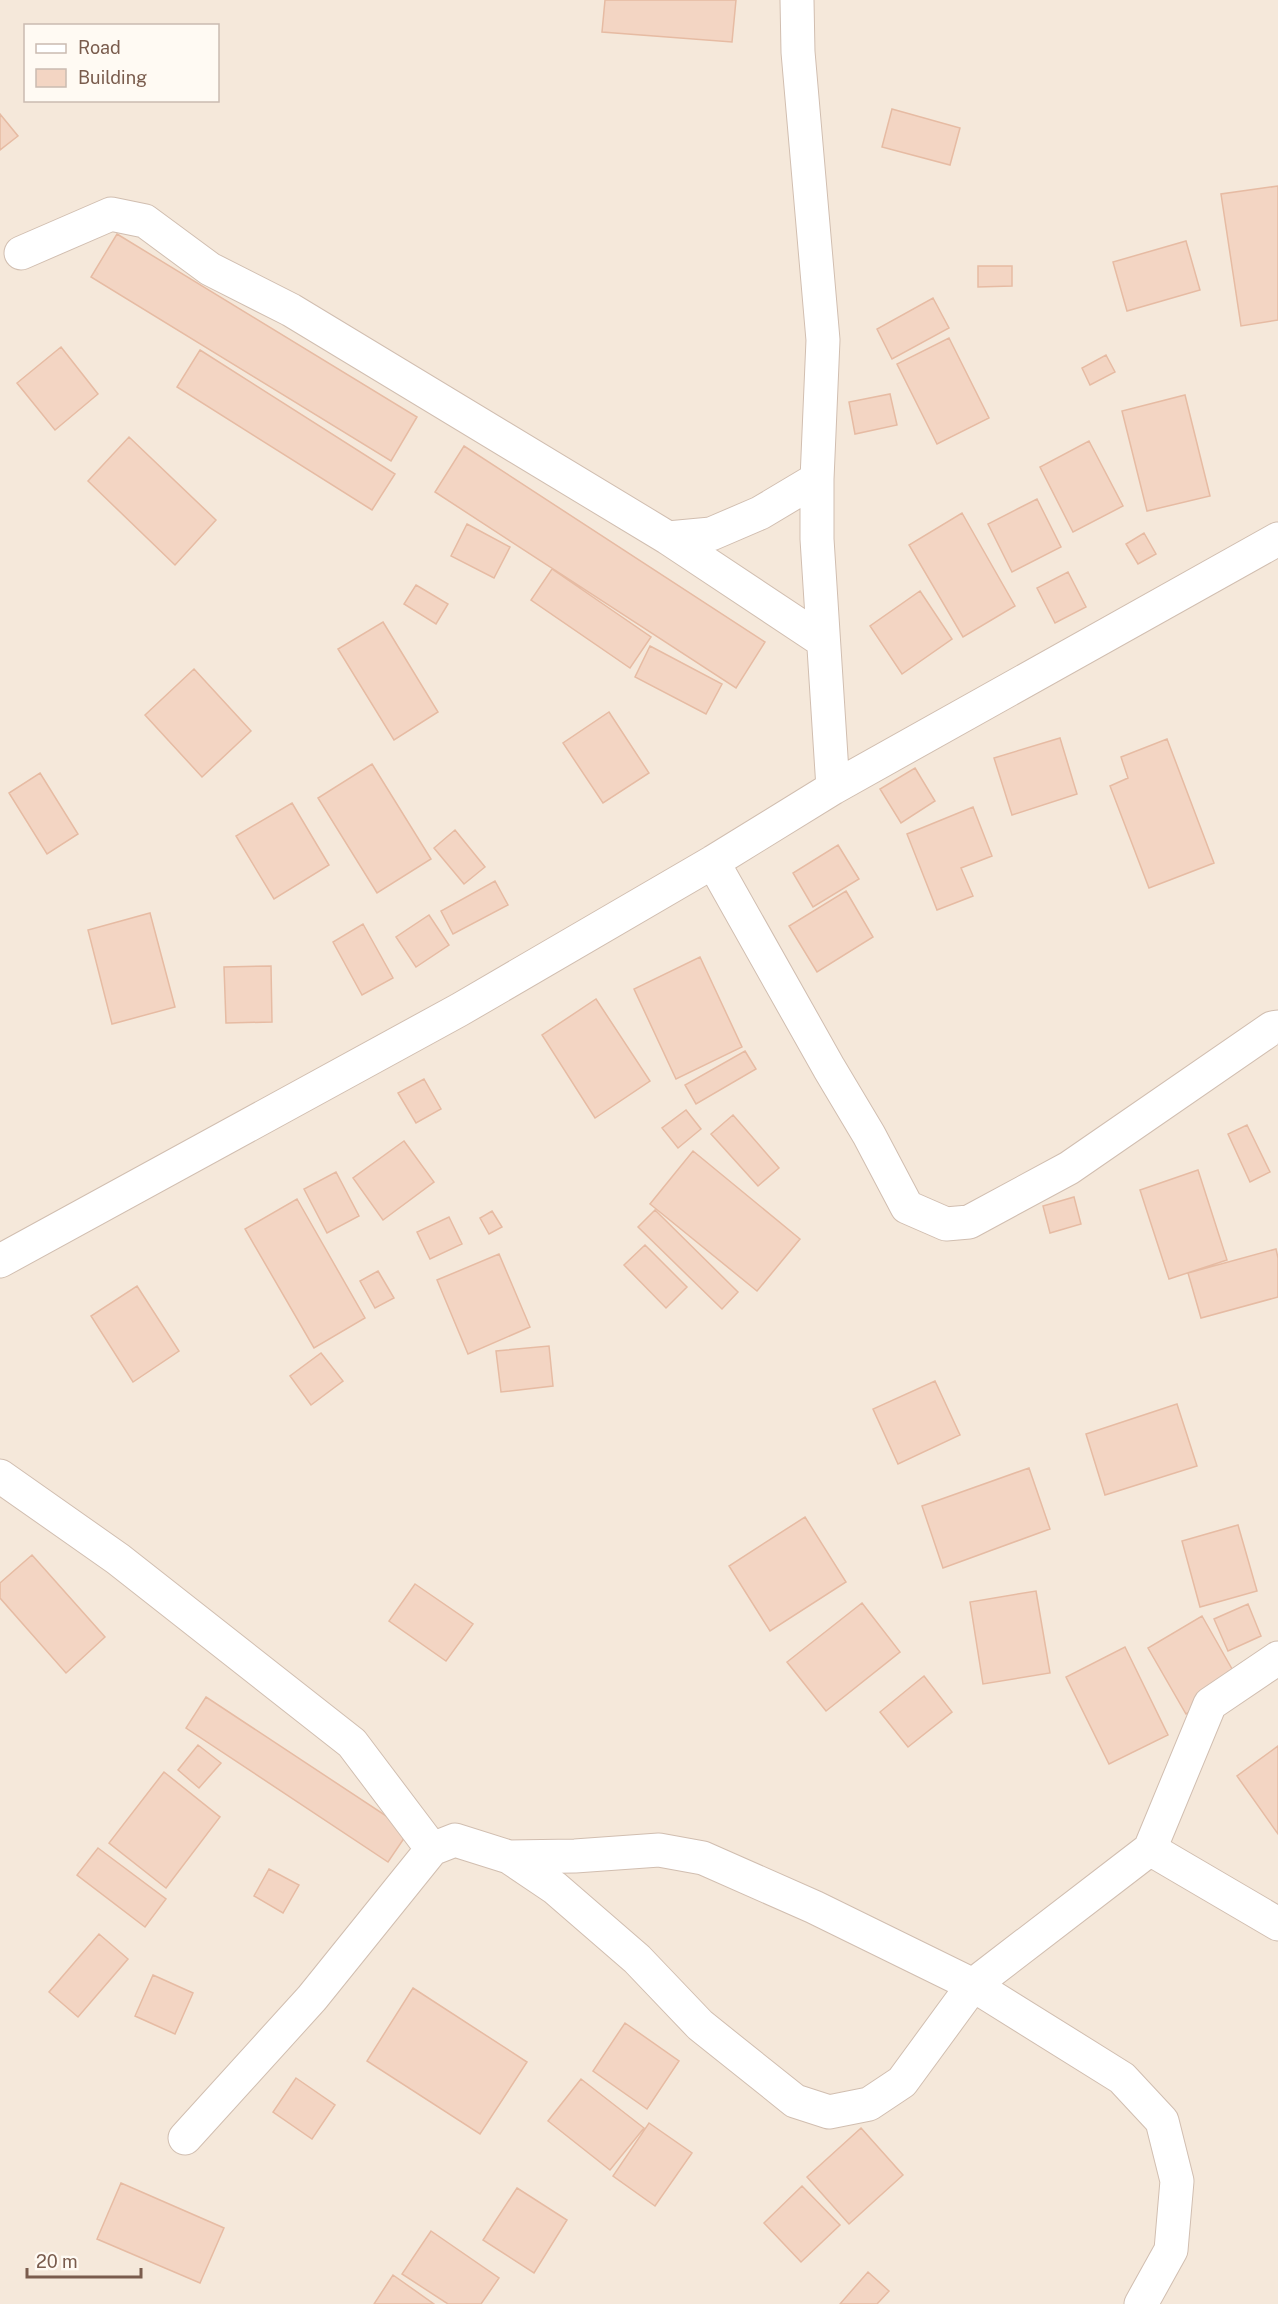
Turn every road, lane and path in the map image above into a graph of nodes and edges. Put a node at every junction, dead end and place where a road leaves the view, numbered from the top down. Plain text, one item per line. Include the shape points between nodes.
1 (797, 0) edge
2 (21, 253) dead end
3 (817, 479) junction
4 (668, 538) junction
5 (1278, 539) edge
6 (823, 641) junction
7 (833, 788) junction
8 (713, 862) junction
9 (1278, 1026) edge
10 (0, 1261) edge
11 (0, 1476) edge
12 (1278, 1658) edge
13 (432, 1849) junction
14 (1150, 1849) junction
15 (509, 1857) junction
16 (1278, 1924) edge
17 (973, 1985) junction
18 (185, 2138) dead end
19 (1141, 2304) edge

1 - 3 street via 823,340
2 - 4 street via 111,214 145,221 210,269 291,310
3 - 4 street via 760,513 711,534
3 - 6 street
4 - 6 street
5 - 7 street
6 - 7 street
7 - 8 street
8 - 9 street via 907,1208 946,1224 969,1222 1069,1167
8 - 10 street via 459,1010
11 - 13 street via 118,1559 352,1743
12 - 14 street via 1210,1704
13 - 15 street via 454,1840
13 - 18 street via 312,1998
14 - 16 street
14 - 17 street
15 - 17 street via 658,1850 703,1858
15 - 17 street via 555,1888 628,1952 708,2032 795,2101 829,2112 870,2104 902,2082
17 - 19 street via 1122,2078 1162,2121 1177,2181 1171,2250

